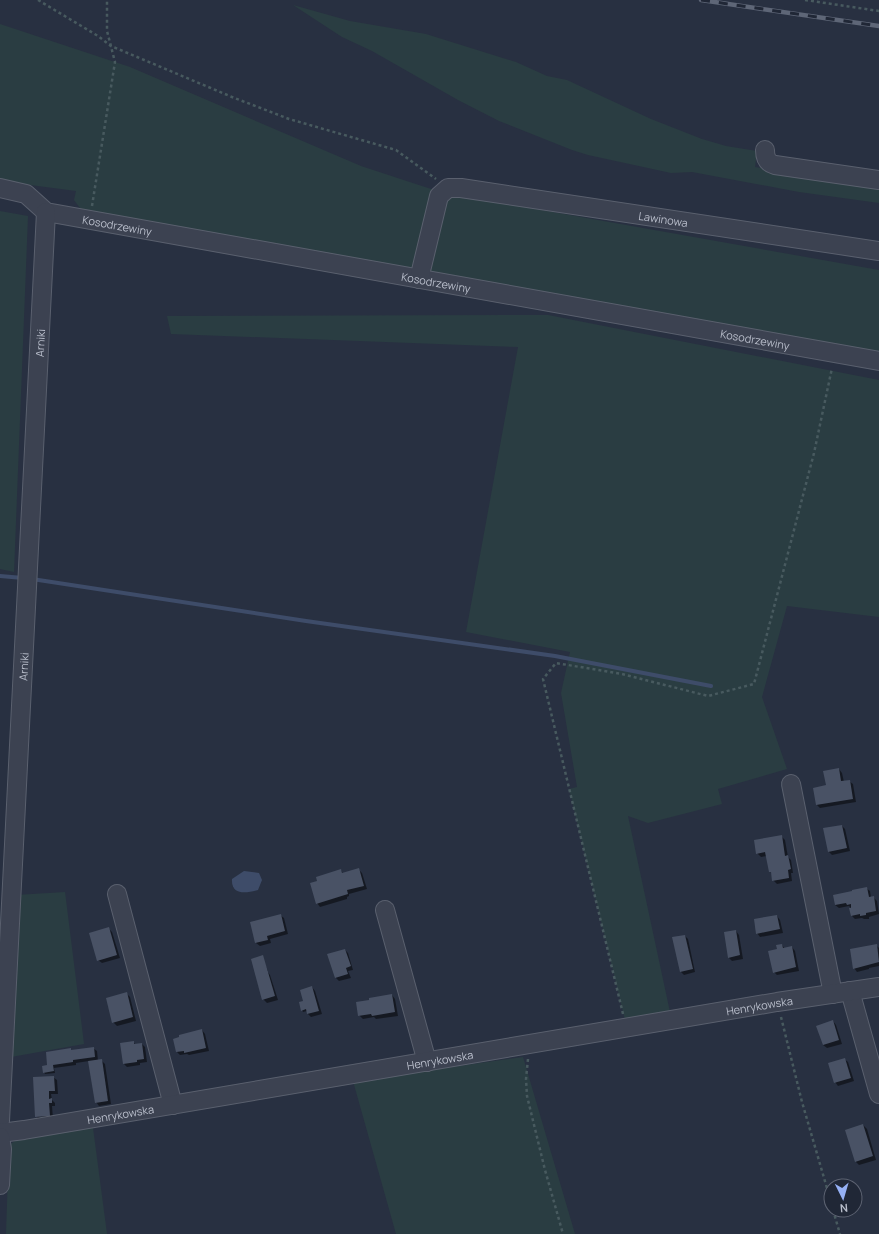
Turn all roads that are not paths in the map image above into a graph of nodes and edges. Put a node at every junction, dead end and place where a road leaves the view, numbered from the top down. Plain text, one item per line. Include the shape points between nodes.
1 (764, 150) dead end
2 (879, 180) edge
3 (0, 188) edge
4 (46, 212) junction
5 (879, 251) edge
6 (419, 279) junction
7 (879, 361) edge
8 (790, 784) dead end
9 (117, 894) dead end
10 (385, 910) dead end
11 (879, 987) edge
12 (841, 992) junction
13 (427, 1062) junction
14 (879, 1094) edge
15 (173, 1105) junction
16 (0, 1120) edge
17 (0, 1132) edge
18 (0, 1137) edge
19 (0, 1185) edge

1 - 2 street via 769,163 775,165
3 - 4 street via 26,194
4 - 6 street, Kosodrzewiny
4 - 16 street, Arniki
5 - 6 street, Lawinowa via 448,188 439,196
6 - 7 street, Kosodrzewiny
8 - 12 street
9 - 15 street
10 - 13 street
11 - 12 street, Henrykowska
12 - 13 street, Henrykowska
12 - 14 street
13 - 15 street, Henrykowska
15 - 17 street, Henrykowska
18 - 19 street

